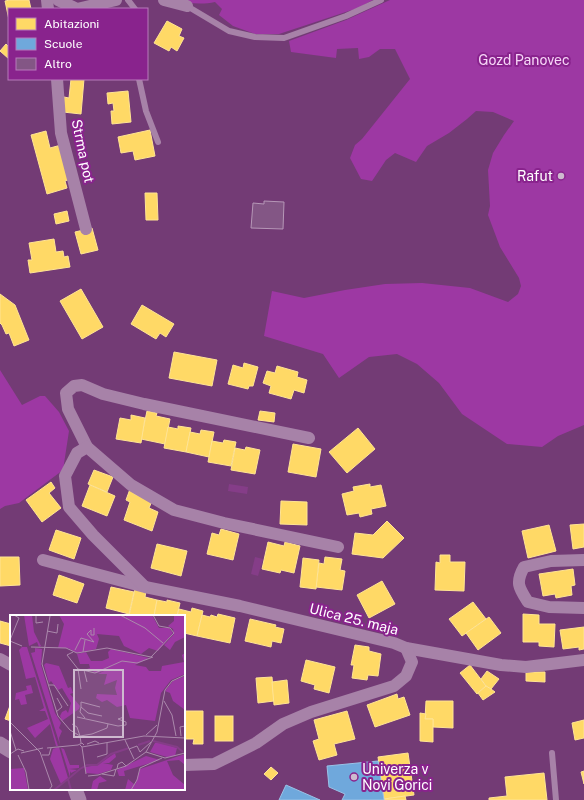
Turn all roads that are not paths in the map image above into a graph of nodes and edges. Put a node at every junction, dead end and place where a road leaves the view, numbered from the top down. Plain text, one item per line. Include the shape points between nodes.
1 (58, 0) edge
2 (116, 0) edge
3 (128, 0) edge
4 (164, 0) edge
5 (381, 0) edge
6 (188, 6) joint
7 (74, 8) edge
8 (80, 8) edge
9 (134, 8) edge
10 (57, 80) edge
11 (139, 80) edge
12 (158, 142) dead end
13 (86, 229) dead end
14 (309, 438) dead end
15 (87, 447) junction
16 (338, 547) dead end
17 (43, 560) dead end
18 (584, 560) edge
19 (145, 587) junction
20 (584, 608) edge
21 (406, 648) junction
22 (0, 659) edge
23 (584, 660) edge
24 (10, 664) edge
25 (0, 744) edge
26 (10, 750) edge
27 (552, 753) dead end
28 (185, 765) edge
29 (76, 790) edge
30 (79, 800) edge
31 (556, 800) edge

1 - 7 street
2 - 8 street
3 - 9 lane
4 - 6 street
5 - 6 lane via 346,16 284,38 255,37 229,31
10 - 13 street, Strma pot via 61,133
11 - 12 lane via 146,111
14 - 15 street via 144,404 103,394 82,385 74,386 66,393 68,409
15 - 16 street via 131,485 174,510
15 - 19 street via 77,453 65,476 69,507
17 - 19 street, Ulica 25. maja
18 - 20 street via 551,560 524,567 520,576 520,588 528,602
19 - 21 street, Ulica 25. maja via 240,606
21 - 23 street via 501,666 526,667
21 - 28 street, Ulica 25. maja via 412,662 406,676 394,686 283,724 256,743 214,764
22 - 24 street
25 - 26 street
27 - 31 lane
29 - 30 street

